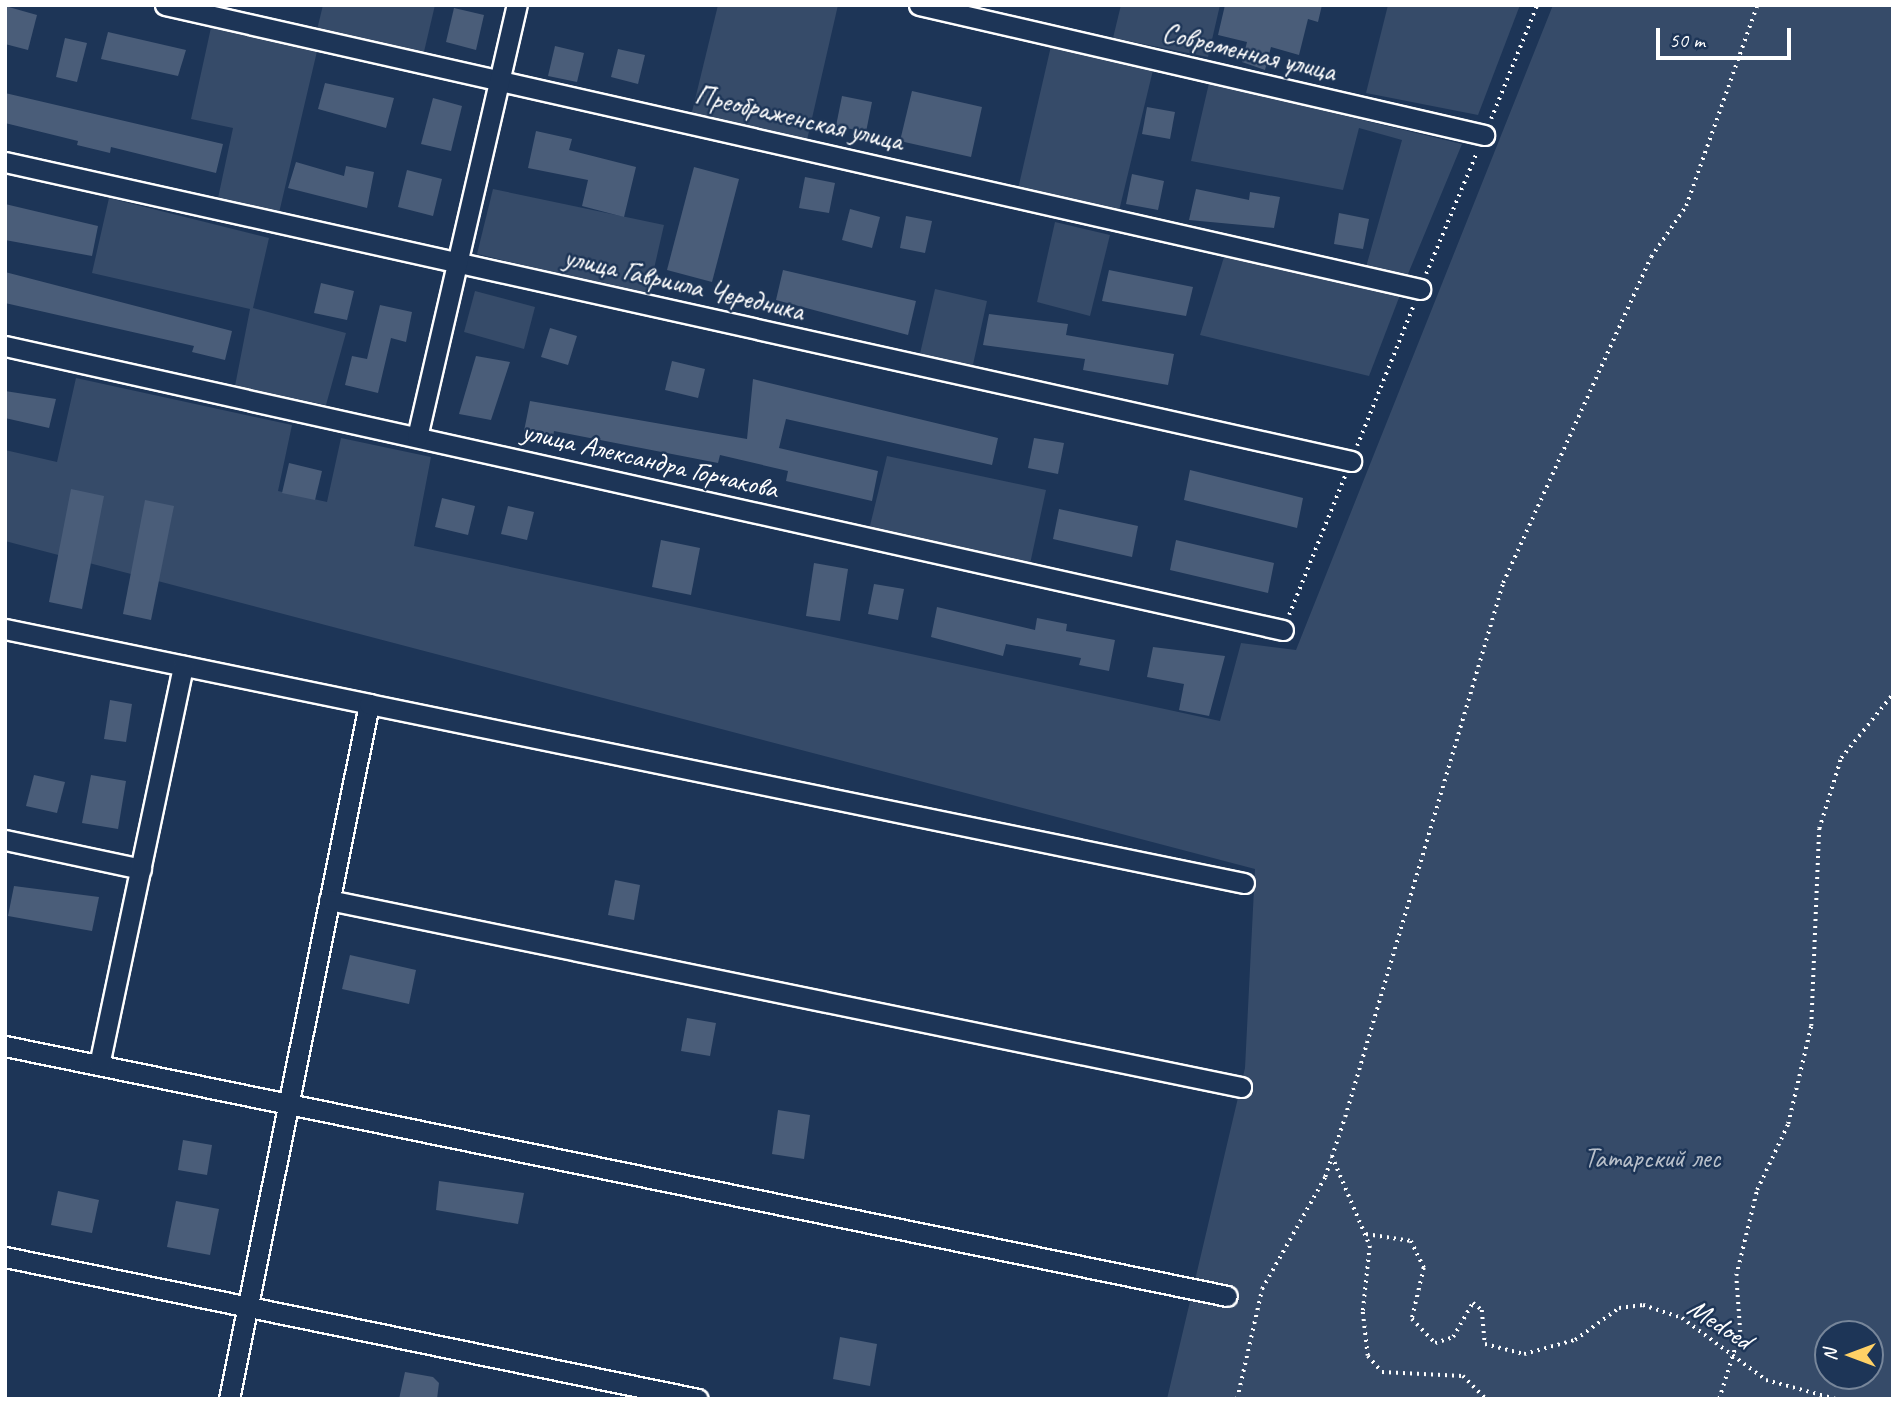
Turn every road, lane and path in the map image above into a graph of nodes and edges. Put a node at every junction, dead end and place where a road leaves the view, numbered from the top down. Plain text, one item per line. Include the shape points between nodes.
1 (164, 5) edge
2 (517, 5) edge
3 (919, 5) edge
4 (1537, 5) edge
5 (1757, 5) edge
6 (500, 78) junction
7 (1485, 135) junction
8 (5, 162) edge
9 (457, 262) junction
10 (1420, 289) junction
11 (5, 346) edge
12 (416, 437) junction
13 (1351, 461) junction
14 (5, 629) edge
15 (1283, 630) joint
16 (183, 666) junction
17 (1893, 694) edge
18 (369, 704) junction
19 (5, 840) edge
20 (141, 869) junction
21 (1244, 883) dead end
22 (329, 900) junction
23 (5, 1046) edge
24 (99, 1065) junction
25 (1241, 1087) dead end
26 (289, 1102) junction
27 (1332, 1156) junction
28 (1366, 1234) junction
29 (5, 1256) edge
30 (1227, 1296) dead end
31 (247, 1309) junction
32 (1733, 1353) junction
33 (229, 1399) edge
34 (698, 1399) edge
35 (1237, 1399) edge
36 (1486, 1399) edge
37 (1719, 1399) edge
38 (1836, 1399) edge

1 - 6 street, Преображенская улица
2 - 6 street
3 - 7 street, Современная улица
4 - 7 path
5 - 27 path via 1686,206 1651,257 1503,583
6 - 9 street
6 - 10 street, Преображенская улица
7 - 10 path
8 - 9 street, улица Гавриила Чередника
9 - 12 street
9 - 13 street, улица Гавриила Чередника
10 - 13 path
11 - 12 street, улица Александра Горчакова
12 - 15 street, улица Александра Горчакова
13 - 15 path
14 - 16 street
16 - 18 street
16 - 20 street
17 - 32 path via 1841,758 1819,829 1811,1026 1788,1124 1757,1189 1736,1276 1740,1332
18 - 21 street
18 - 22 street
19 - 20 street
20 - 24 street
22 - 25 street
22 - 26 street
23 - 24 street
24 - 26 street
26 - 30 street
26 - 31 street
27 - 28 path
27 - 35 path via 1262,1289
28 - 32 path, Medoed via 1411,1241 1424,1268 1412,1319 1435,1343 1453,1337 1473,1303 1482,1311 1485,1345 1524,1354 1575,1340 1619,1308 1643,1305 1682,1318
28 - 36 path via 1368,1356 1382,1372 1463,1376
29 - 31 street
31 - 33 street
31 - 34 street
32 - 37 path
32 - 38 path, Medoed via 1766,1380

